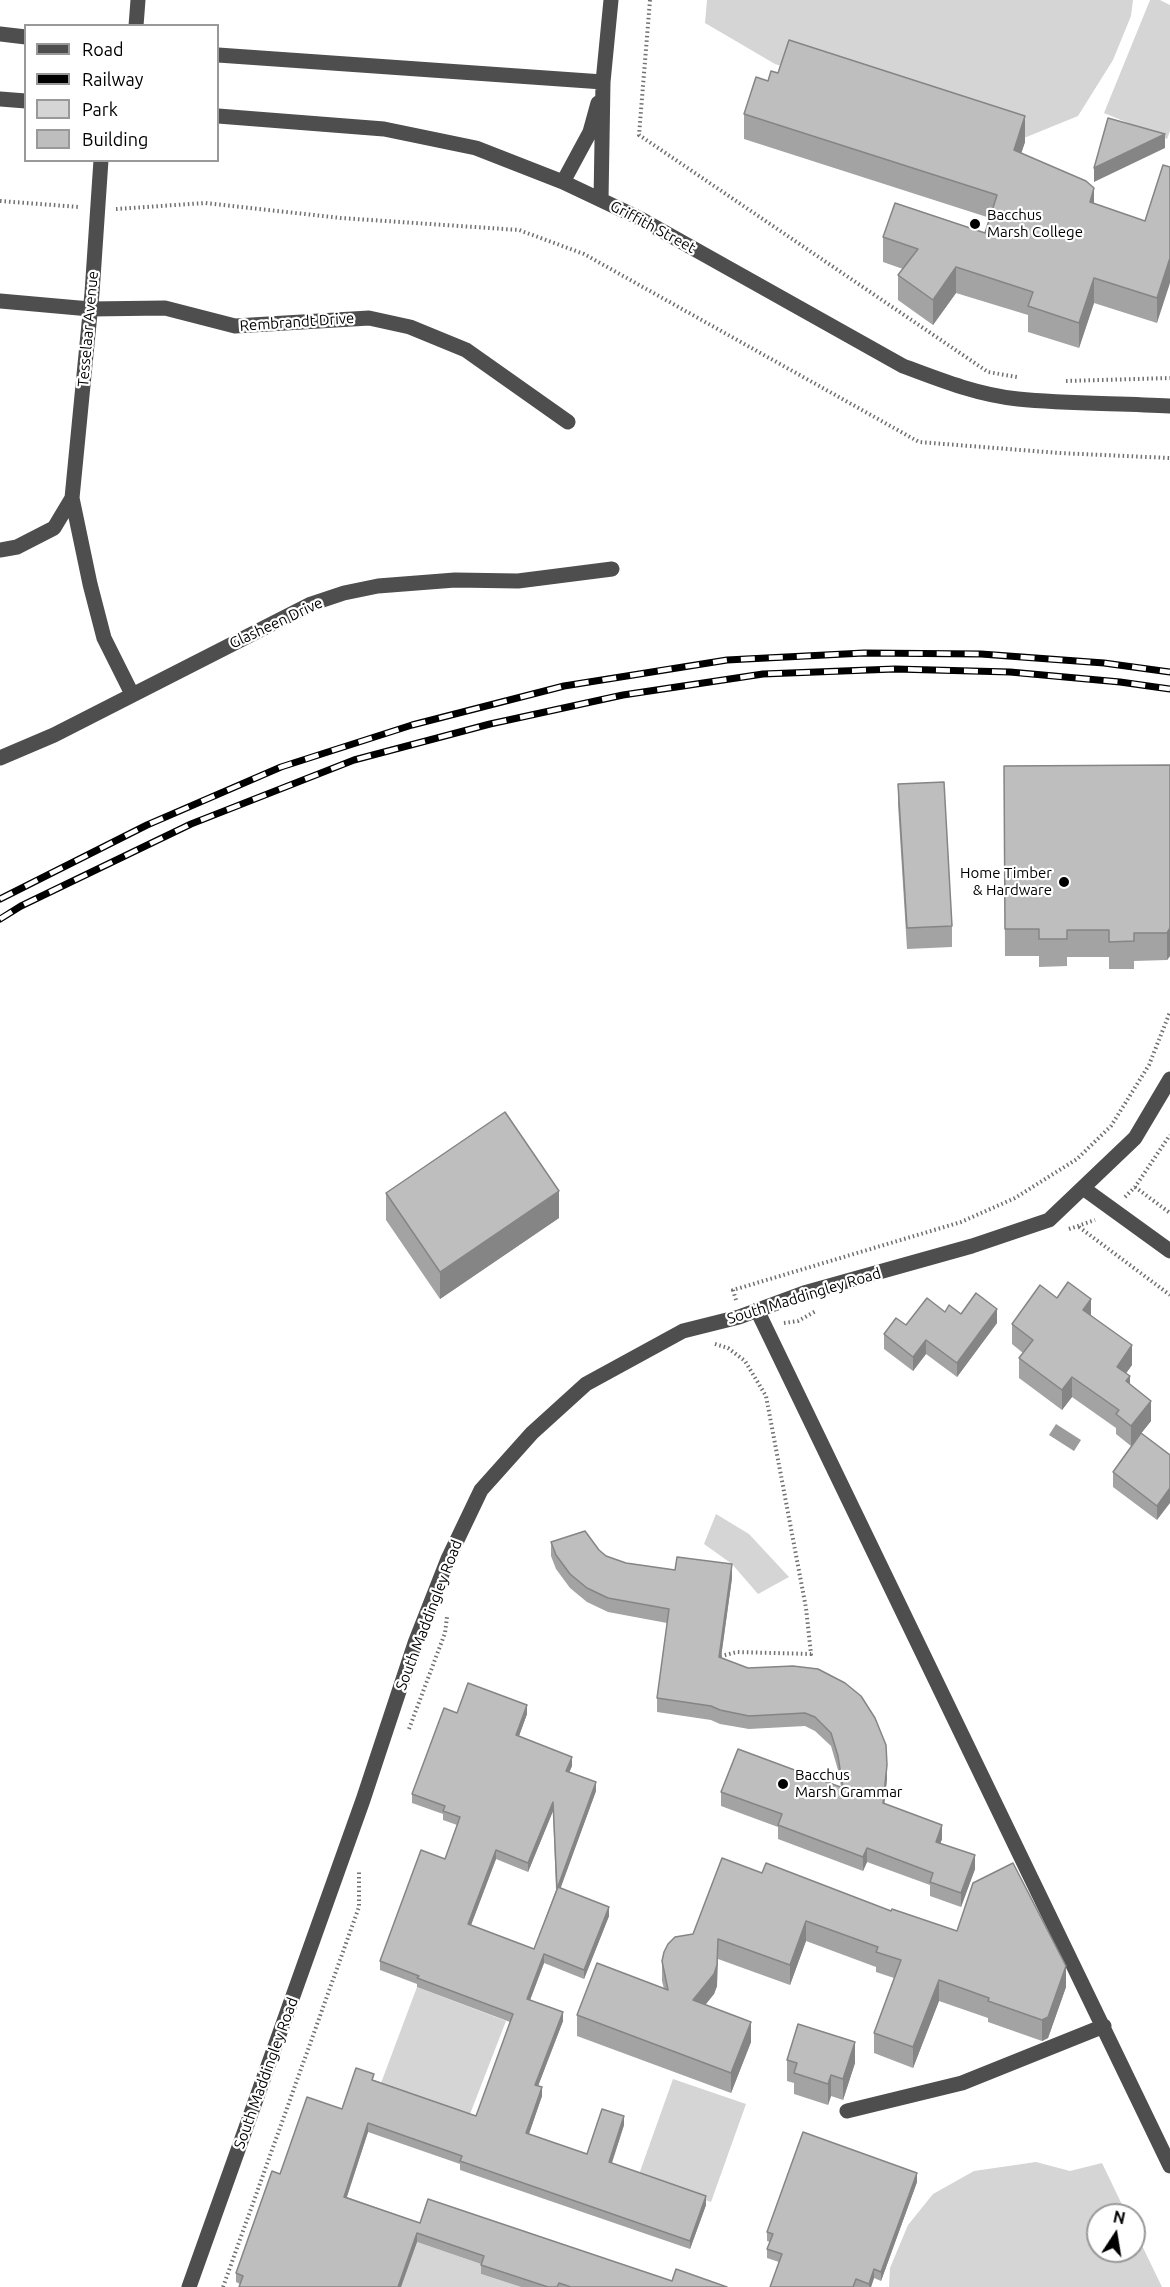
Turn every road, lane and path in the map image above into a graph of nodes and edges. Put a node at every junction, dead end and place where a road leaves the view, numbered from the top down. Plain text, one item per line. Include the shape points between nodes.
1 (138, 0) edge
2 (610, 0) edge
3 (650, 0) edge
4 (136, 24) edge
5 (0, 34) edge
6 (24, 37) edge
7 (219, 55) edge
8 (603, 82) junction
9 (0, 99) edge
10 (24, 101) edge
11 (219, 116) edge
12 (101, 162) edge
13 (562, 182) junction
14 (601, 200) junction
15 (0, 201) edge
16 (98, 208) junction
17 (0, 302) edge
18 (90, 309) junction
19 (1020, 378) dead end
20 (1170, 378) edge
21 (1065, 381) dead end
22 (1170, 400) edge
23 (1068, 401) junction
24 (1170, 406) edge
25 (568, 422) dead end
26 (1170, 458) edge
27 (72, 498) junction
28 (0, 550) edge
29 (612, 569) dead end
30 (132, 694) junction
31 (0, 758) edge
32 (1170, 1012) edge
33 (1170, 1079) edge
34 (1170, 1135) edge
35 (1135, 1187) junction
36 (1083, 1188) junction
37 (1113, 1209) junction
38 (1170, 1213) edge
39 (1078, 1227) junction
40 (1067, 1230) dead end
41 (1170, 1251) edge
42 (1170, 1295) edge
43 (757, 1310) junction
44 (819, 1310) dead end
45 (739, 1317) junction
46 (765, 1326) junction
47 (725, 1340) dead end
48 (715, 1344) junction
49 (707, 1345) dead end
50 (447, 1616) dead end
51 (722, 1656) edge
52 (408, 1732) dead end
53 (359, 1869) dead end
54 (1104, 2026) junction
55 (847, 2111) dead end
56 (1170, 2166) edge
57 (189, 2287) edge
58 (223, 2287) edge

1 - 4 street
2 - 8 street
3 - 19 path via 639,135 988,372
5 - 6 street
7 - 8 street
8 - 13 street via 590,132
8 - 14 street
9 - 10 street
11 - 13 street, Griffith Street via 384,129 476,148
12 - 16 street, Tesselaar Avenue
13 - 14 street, Griffith Street
14 - 23 street, Griffith Street via 903,366 975,391 1017,399
15 - 16 path
16 - 18 street, Tesselaar Avenue
16 - 26 path via 205,203 341,218 519,230 584,254 919,442
17 - 18 street, Rembrandt Drive
18 - 25 street, Rembrandt Drive via 165,308 235,326 355,317 410,327 466,350
18 - 27 street, Tesselaar Avenue
20 - 21 path
22 - 23 street, Griffith Street
23 - 24 street, Griffith Street
27 - 28 street, Tesselaar Avenue via 54,528 17,547
27 - 30 street, Tesselaar Avenue via 104,638
29 - 30 street, Glasheen Drive via 518,581 419,582 344,593 311,604
30 - 31 street, Glasheen Drive
32 - 45 path via 1149,1065 1112,1126 1077,1159 1015,1198 961,1222 733,1290
33 - 36 street, South Maddingley Road via 1134,1138
34 - 35 path
35 - 37 path
35 - 38 path
36 - 37 street
36 - 43 street, South Maddingley Road via 1049,1220
37 - 39 path
37 - 41 street
39 - 40 path
39 - 42 path
43 - 45 street, South Maddingley Road
43 - 46 street
44 - 46 path via 798,1321
45 - 57 street, South Maddingley Road via 683,1331 586,1384 532,1433 481,1490 415,1643
46 - 54 street
47 - 48 path
48 - 49 path
48 - 51 path via 745,1361 766,1396 811,1654 737,1652
50 - 52 path via 446,1633
53 - 58 path via 359,1907
54 - 55 street via 962,2083
54 - 56 street

